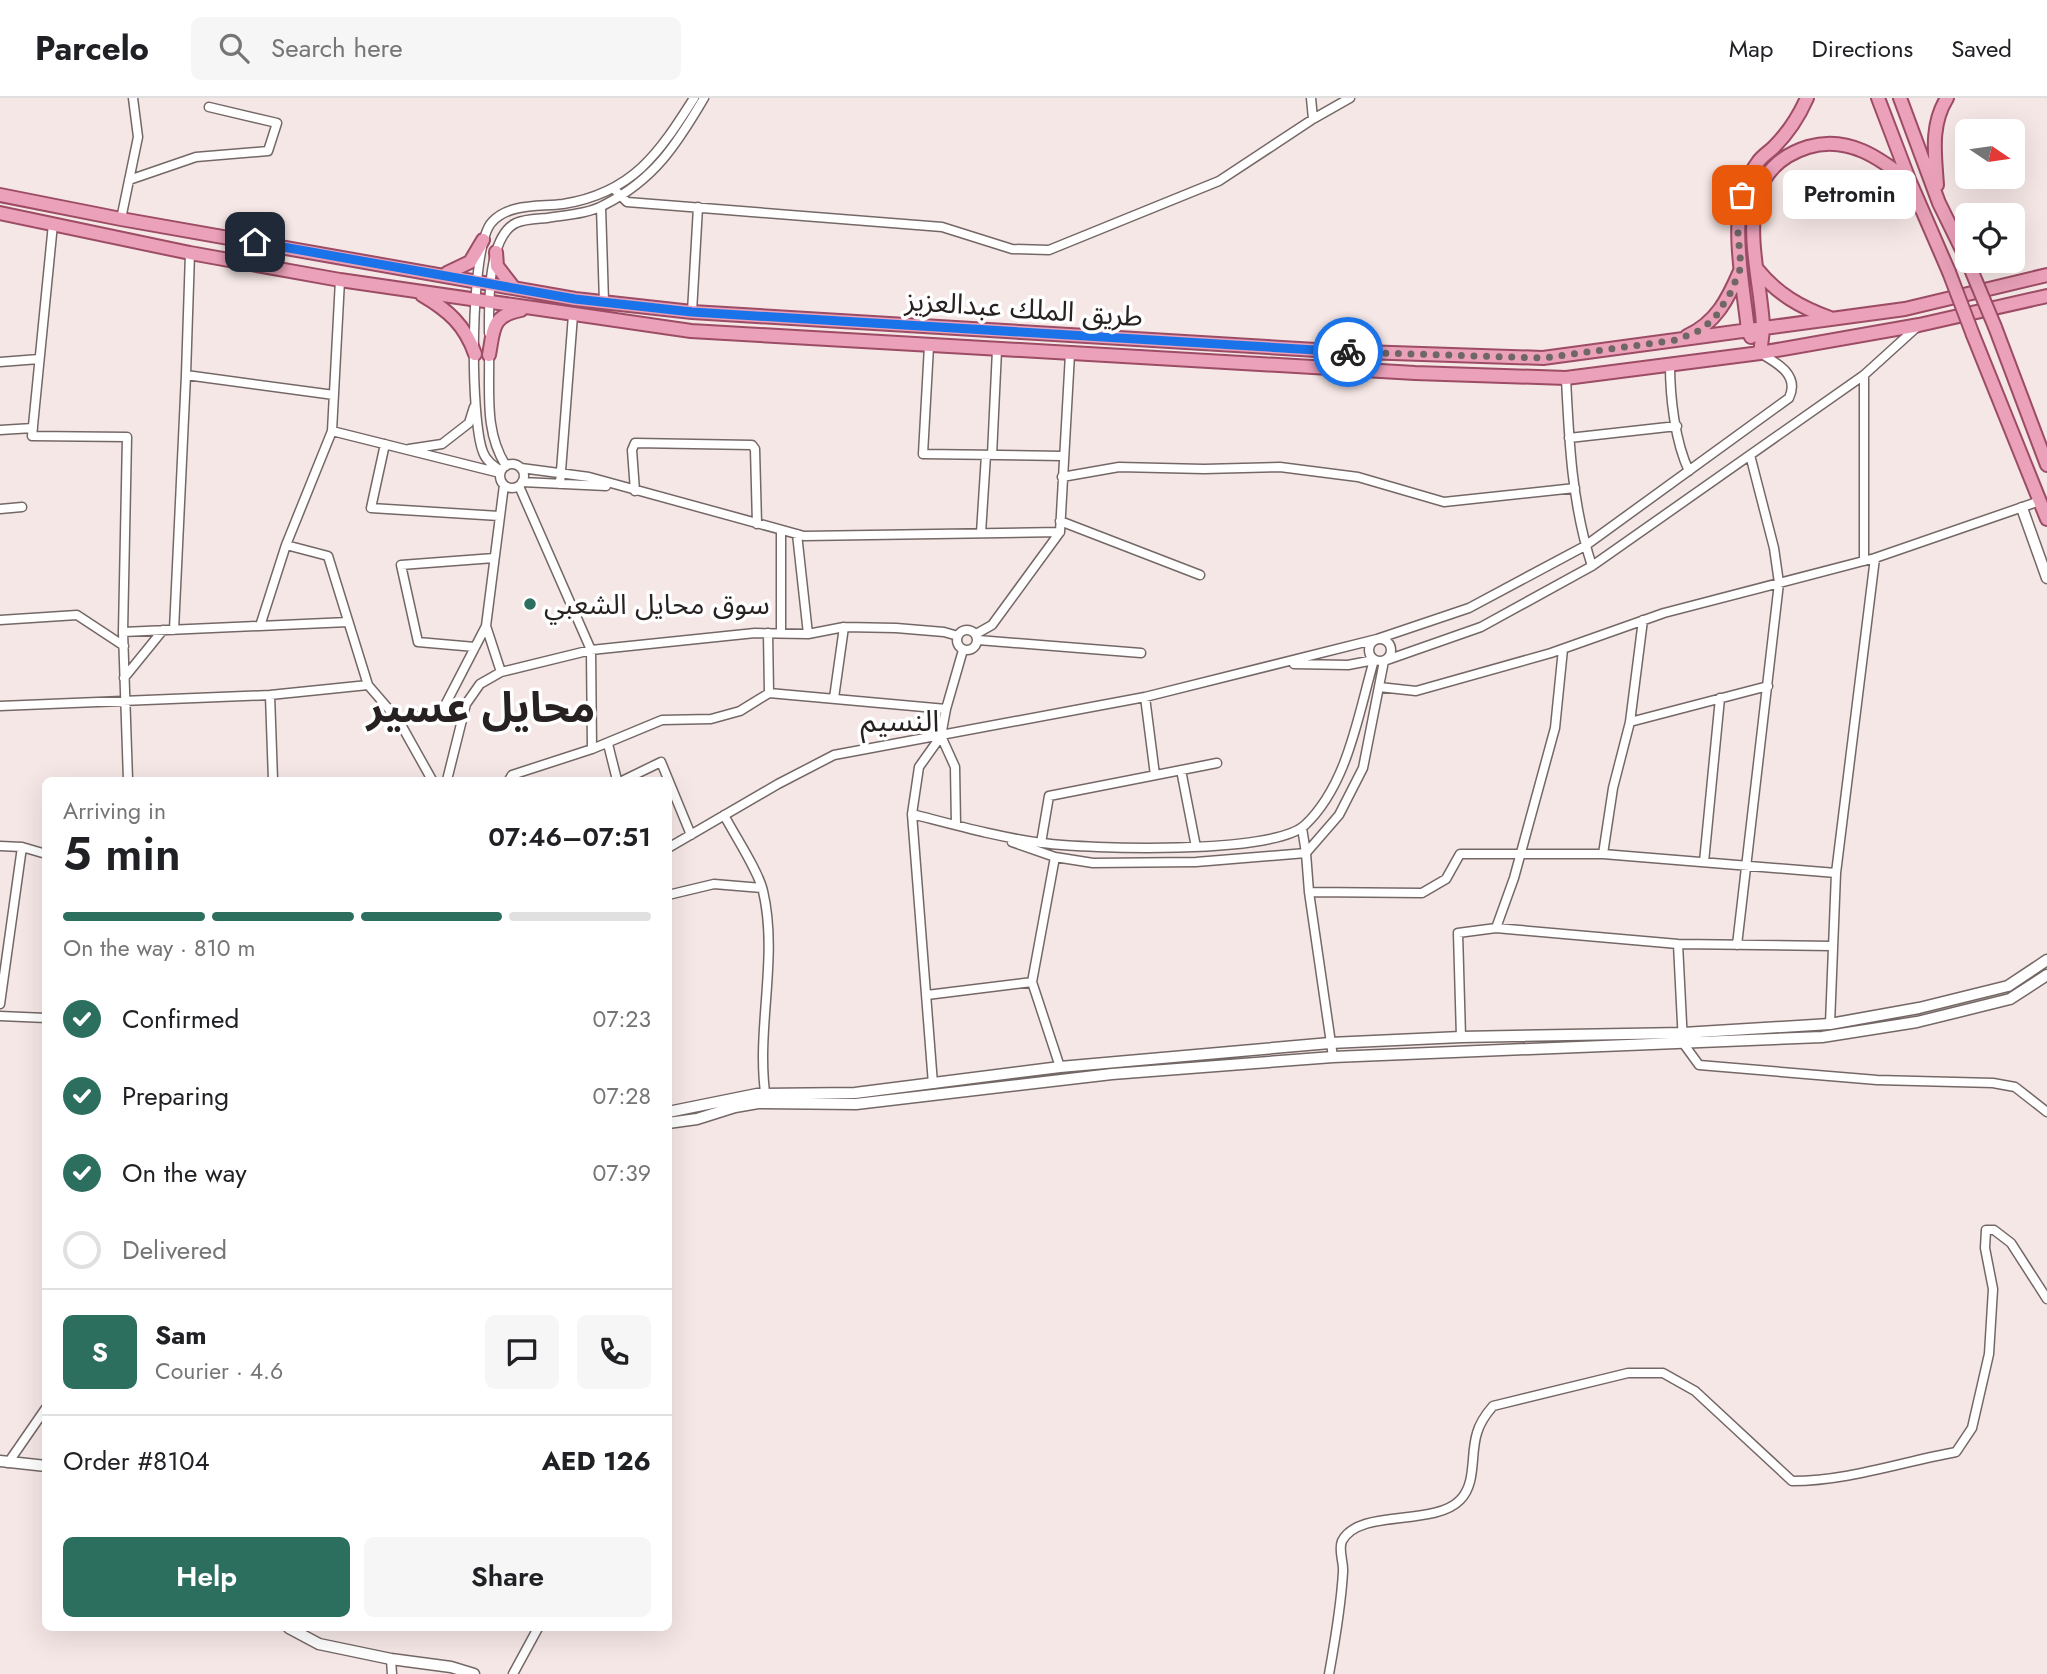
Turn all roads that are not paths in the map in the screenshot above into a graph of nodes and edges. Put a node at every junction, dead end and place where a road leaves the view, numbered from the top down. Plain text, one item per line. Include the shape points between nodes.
1 (134, 98) edge
2 (694, 98) edge
3 (704, 98) edge
4 (1311, 98) edge
5 (1350, 98) edge
6 (1807, 98) edge
7 (1878, 98) edge
8 (1900, 98) edge
9 (1947, 98) edge
10 (209, 107) dead end
11 (1313, 119) junction
12 (129, 180) junction
13 (1910, 182) junction
14 (613, 188) junction
15 (0, 195) edge
16 (621, 196) junction
17 (1939, 203) junction
18 (601, 207) junction
19 (698, 207) junction
20 (0, 213) edge
21 (121, 219) junction
22 (52, 224) junction
23 (1955, 236) edge
24 (483, 240) junction
25 (190, 253) junction
26 (496, 253) junction
27 (1741, 267) junction
28 (1756, 269) junction
29 (1972, 273) edge
30 (442, 274) junction
31 (2047, 275) edge
32 (340, 280) junction
33 (477, 280) junction
34 (491, 283) junction
35 (514, 288) junction
36 (416, 291) junction
37 (2047, 296) edge
38 (474, 299) junction
39 (489, 302) junction
40 (604, 302) junction
41 (529, 308) junction
42 (692, 312) junction
43 (573, 315) junction
44 (1834, 319) junction
45 (1919, 325) junction
46 (1763, 329) junction
47 (1748, 331) junction
48 (1677, 340) junction
49 (929, 346) junction
50 (997, 350) junction
51 (1759, 353) junction
52 (475, 354) junction
53 (1070, 354) junction
54 (489, 355) junction
55 (39, 359) junction
56 (0, 362) edge
57 (1670, 365) junction
58 (187, 375) junction
59 (1864, 375) junction
60 (1566, 379) junction
61 (334, 395) junction
62 (476, 401) junction
63 (1677, 426) junction
64 (33, 428) junction
65 (0, 430) edge
66 (332, 431) junction
67 (1569, 438) junction
68 (385, 444) junction
69 (404, 449) junction
70 (989, 455) junction
71 (1750, 455) junction
72 (1063, 456) junction
73 (2047, 465) edge
74 (521, 468) junction
75 (502, 470) junction
76 (1689, 471) junction
77 (561, 473) junction
78 (1062, 477) junction
79 (520, 484) junction
80 (560, 484) junction
81 (503, 485) junction
82 (616, 486) junction
83 (1575, 488) junction
84 (635, 491) junction
85 (2040, 501) junction
86 (22, 507) dead end
87 (2022, 508) junction
88 (0, 509) edge
89 (499, 516) junction
90 (2047, 519) edge
91 (1060, 521) junction
92 (757, 524) junction
93 (781, 530) junction
94 (1059, 532) junction
95 (981, 533) junction
96 (797, 534) junction
97 (285, 545) junction
98 (1585, 546) junction
99 (494, 558) junction
100 (1875, 558) junction
101 (1864, 561) junction
102 (1591, 566) junction
103 (1200, 575) dead end
104 (2047, 578) edge
105 (1779, 583) junction
106 (0, 620) edge
107 (1643, 620) junction
108 (348, 622) junction
109 (260, 626) junction
110 (486, 626) junction
111 (844, 627) junction
112 (163, 630) junction
113 (174, 630) junction
114 (123, 632) junction
115 (768, 633) junction
116 (780, 634) junction
117 (808, 634) junction
118 (958, 636) junction
119 (977, 637) junction
120 (1377, 639) junction
121 (124, 646) junction
122 (475, 648) junction
123 (1563, 649) junction
124 (591, 650) junction
125 (963, 650) junction
126 (1141, 653) dead end
127 (1379, 660) junction
128 (1283, 663) junction
129 (501, 672) junction
130 (124, 678) junction
131 (368, 685) junction
132 (1768, 686) junction
133 (1379, 687) junction
134 (769, 694) junction
135 (270, 695) junction
136 (1145, 697) junction
137 (834, 698) junction
138 (1720, 698) junction
139 (124, 701) junction
140 (0, 706) edge
141 (946, 709) junction
142 (399, 721) junction
143 (1630, 722) junction
144 (941, 737) junction
145 (608, 744) junction
146 (592, 749) junction
147 (1217, 763) dead end
148 (1181, 770) junction
149 (1156, 775) junction
150 (128, 777) edge
151 (273, 777) edge
152 (430, 777) edge
153 (448, 777) edge
154 (511, 777) edge
155 (616, 777) edge
156 (630, 777) edge
157 (667, 777) edge
158 (672, 789) edge
159 (912, 814) junction
160 (724, 815) junction
161 (956, 825) junction
162 (1301, 828) junction
163 (989, 834) junction
164 (691, 835) junction
165 (1041, 843) junction
166 (0, 846) edge
167 (672, 846) edge
168 (22, 847) junction
169 (1195, 847) junction
170 (42, 852) edge
171 (1306, 853) junction
172 (1519, 854) junction
173 (1603, 854) junction
174 (1055, 857) junction
175 (1704, 862) junction
176 (1747, 866) junction
177 (1836, 873) junction
178 (762, 888) junction
179 (1309, 892) junction
180 (672, 894) edge
181 (1496, 928) junction
182 (1678, 944) junction
183 (1737, 945) junction
184 (1832, 946) junction
185 (2047, 960) edge
186 (2047, 975) edge
187 (1032, 982) junction
188 (928, 995) junction
189 (0, 1004) edge
190 (0, 1016) edge
191 (42, 1018) edge
192 (1830, 1024) junction
193 (1461, 1037) junction
194 (1683, 1038) junction
195 (1330, 1043) junction
196 (1333, 1057) junction
197 (1060, 1067) junction
198 (933, 1084) junction
199 (766, 1099) junction
200 (672, 1111) edge
201 (2047, 1112) edge
202 (672, 1122) edge
203 (2047, 1299) edge
204 (42, 1413) edge
205 (4, 1462) edge
206 (42, 1466) edge
207 (295, 1631) edge
208 (536, 1631) edge
209 (391, 1659) junction
210 (392, 1674) edge
211 (474, 1674) edge
212 (513, 1674) edge
213 (1329, 1674) edge

1 - 12 street via 138,137
2 - 14 street via 651,160
3 - 16 street via 670,152 650,175
4 - 11 street
5 - 11 street
6 - 27 main road via 1792,126 1759,160 1747,180 1738,218
7 - 13 main road
8 - 17 main road
9 - 17 main road via 1935,131
10 - 12 street via 277,123 268,150 196,157
11 - 19 street via 1219,181 1049,250 1012,248 942,227
12 - 21 street
13 - 28 main road via 1864,150 1839,144 1819,144 1781,160 1760,187 1754,205
13 - 85 main road, bridge
14 - 16 street
14 - 24 street via 589,198 509,212 493,221
15 - 21 main road, طريق الملك عبدالعزيز
16 - 18 street
16 - 19 street via 627,202
17 - 23 main road
18 - 26 street via 514,224
18 - 40 street
19 - 42 street
20 - 22 main road, طريق الملك عبدالعزيز
21 - 30 main road, طريق الملك عبدالعزيز
22 - 25 main road, طريق الملك عبدالعزيز
22 - 55 street
24 - 30 main road via 470,262
24 - 33 street
25 - 32 main road, طريق الملك عبدالعزيز
25 - 58 street
26 - 34 street
26 - 35 main road via 497,265
27 - 47 main road
27 - 48 main road via 1714,319
28 - 44 main road via 1794,302
28 - 46 main road
29 - 73 main road, bridge
30 - 33 main road, طريق الملك عبدالعزيز
31 - 44 main road, طريق الملك عبدالعزيز via 1905,309
32 - 36 main road, طريق الملك عبدالعزيز
32 - 61 street
33 - 34 main road, طريق الملك عبدالعزيز
33 - 38 street
34 - 35 main road, طريق الملك عبدالعزيز
34 - 39 street
35 - 40 main road, طريق الملك عبدالعزيز
36 - 38 main road, طريق الملك عبدالعزيز
36 - 52 main road via 459,322
37 - 45 main road, طريق الملك عبدالعزيز
38 - 39 main road, طريق الملك عبدالعزيز
38 - 52 street
39 - 41 main road, طريق الملك عبدالعزيز
39 - 54 street
40 - 42 main road, طريق الملك عبدالعزيز
41 - 43 main road, طريق الملك عبدالعزيز
41 - 54 main road via 496,321
42 - 48 main road, طريق الملك عبدالعزيز via 1333,351 1529,358
43 - 49 main road, طريق الملك عبدالعزيز via 691,331
43 - 77 street
44 - 46 main road, طريق الملك عبدالعزيز
45 - 51 main road, طريق الملك عبدالعزيز
45 - 59 street
46 - 47 main road, طريق الملك عبدالعزيز
46 - 51 main road
47 - 48 main road, طريق الملك عبدالعزيز
47 - 51 main road
49 - 50 main road, طريق الملك عبدالعزيز
49 - 70 street via 923,454
50 - 53 main road, طريق الملك عبدالعزيز
50 - 70 street
51 - 57 main road, طريق الملك عبدالعزيز
51 - 76 street via 1778,363 1792,378 1789,398
52 - 62 street
53 - 60 main road, طريق الملك عبدالعزيز
53 - 72 street
54 - 75 street via 492,433
55 - 56 street
55 - 64 street
57 - 60 main road, طريق الملك عبدالعزيز
57 - 63 street
58 - 61 street
58 - 113 street
59 - 71 street
59 - 101 street
60 - 67 street
61 - 66 street
62 - 69 street via 469,423 442,444
62 - 75 street via 482,451
63 - 67 street
63 - 76 street via 1680,452
64 - 65 street
64 - 114 street via 32,436 127,437
66 - 68 street
66 - 97 street
67 - 83 street
68 - 69 street
68 - 89 street via 371,508
69 - 75 street
70 - 72 street
70 - 95 street
71 - 102 street
71 - 105 street
72 - 78 street
74 - 75 street via 515,464
74 - 77 street
74 - 79 street
75 - 81 street
76 - 98 street
77 - 80 street
77 - 82 street
78 - 83 street via 1119,467 1280,467 1358,477 1444,502
78 - 91 street
79 - 80 street
79 - 81 street
79 - 124 street
80 - 82 street
81 - 89 street
82 - 84 street
83 - 98 street
84 - 92 street
84 - 92 street via 635,443 752,445
85 - 87 street
85 - 90 main road
86 - 88 street
87 - 100 street
87 - 104 street
89 - 99 street
91 - 94 street
91 - 103 street
92 - 93 street
93 - 96 street
93 - 116 street
94 - 95 street
94 - 119 street via 992,625
95 - 96 street
96 - 117 street
97 - 108 street via 328,556
97 - 109 street
98 - 102 street
98 - 120 street via 1469,608
99 - 110 street
99 - 122 street via 401,565 418,642
100 - 101 street
100 - 177 street
101 - 105 street
102 - 127 street via 1481,627
105 - 107 street
105 - 132 street
106 - 121 street via 77,615
107 - 123 street
107 - 143 street
108 - 109 street
108 - 131 street
109 - 113 street
110 - 122 street
110 - 129 street
111 - 117 street
111 - 118 street
111 - 137 street
112 - 113 street
112 - 114 street
112 - 130 street
114 - 121 street
115 - 116 street
115 - 124 street
115 - 134 street
116 - 117 street
118 - 119 street via 965,630
118 - 125 street
119 - 125 street via 974,648
119 - 126 street
120 - 127 street via 1368,652
120 - 127 street via 1390,646 1389,657
120 - 128 street
121 - 130 street
122 - 142 street via 442,711
123 - 133 street via 1416,691
123 - 172 street via 1555,728
124 - 129 street
124 - 146 street
125 - 141 street
127 - 128 street via 1348,665
127 - 133 street
127 - 162 street via 1341,771 1317,812
128 - 136 street
129 - 153 street via 480,684 466,704
130 - 139 street
131 - 135 street
131 - 142 street
132 - 138 street
132 - 176 street
133 - 171 street via 1363,768 1339,815
134 - 137 street
134 - 145 street via 740,711 711,719 662,720
135 - 139 street
135 - 151 street
136 - 144 street
136 - 149 street
137 - 141 street
138 - 143 street
138 - 175 street
139 - 140 street
139 - 150 street
141 - 144 street
142 - 152 street
143 - 173 street
144 - 159 street via 919,767
144 - 160 street via 834,755
144 - 161 street via 955,767
145 - 146 street
145 - 155 street
146 - 154 street
147 - 148 street
148 - 149 street
148 - 169 street
149 - 165 street via 1049,796
156 - 157 street via 661,762
158 - 164 street
159 - 161 street
159 - 188 street
160 - 164 street
160 - 178 street
161 - 163 street
162 - 169 street via 1255,842
162 - 171 street
163 - 165 street
163 - 174 street
164 - 167 street
165 - 169 street via 1088,848
166 - 168 street
168 - 170 street
168 - 189 street
171 - 174 street via 1196,862 1093,863
171 - 179 street
172 - 173 street
172 - 179 street via 1460,854 1446,879 1422,893
172 - 181 street
173 - 175 street
174 - 187 street
175 - 176 street
176 - 177 street
176 - 183 street
177 - 184 street
178 - 180 street via 714,884
178 - 199 street via 769,924 764,1008
179 - 195 street
181 - 182 street
181 - 193 street via 1458,933
182 - 183 street
182 - 194 street
183 - 184 street
184 - 192 street
185 - 192 street via 2008,986
186 - 194 street via 2010,999 1917,1022 1822,1037
187 - 188 street
187 - 197 street
188 - 198 street
190 - 191 street
192 - 194 street
193 - 194 street
193 - 195 street
194 - 196 street
194 - 201 street via 1699,1065 1877,1080 1993,1083 2015,1087
195 - 196 street
195 - 197 street
196 - 199 street via 1112,1074 856,1104
197 - 198 street
198 - 199 street
199 - 200 street
199 - 202 street
203 - 213 street via 2011,1243 1994,1230 1986,1230 1993,1289 1990,1340 1972,1428 1956,1452 1847,1476 1792,1481 1695,1391 1664,1373 1628,1373 1493,1406 1476,1435 1469,1485 1461,1500 1444,1511 1349,1530 1340,1544 1343,1570
204 - 205 street
205 - 206 street
207 - 209 street via 319,1644
208 - 212 street
209 - 210 street
209 - 211 street

